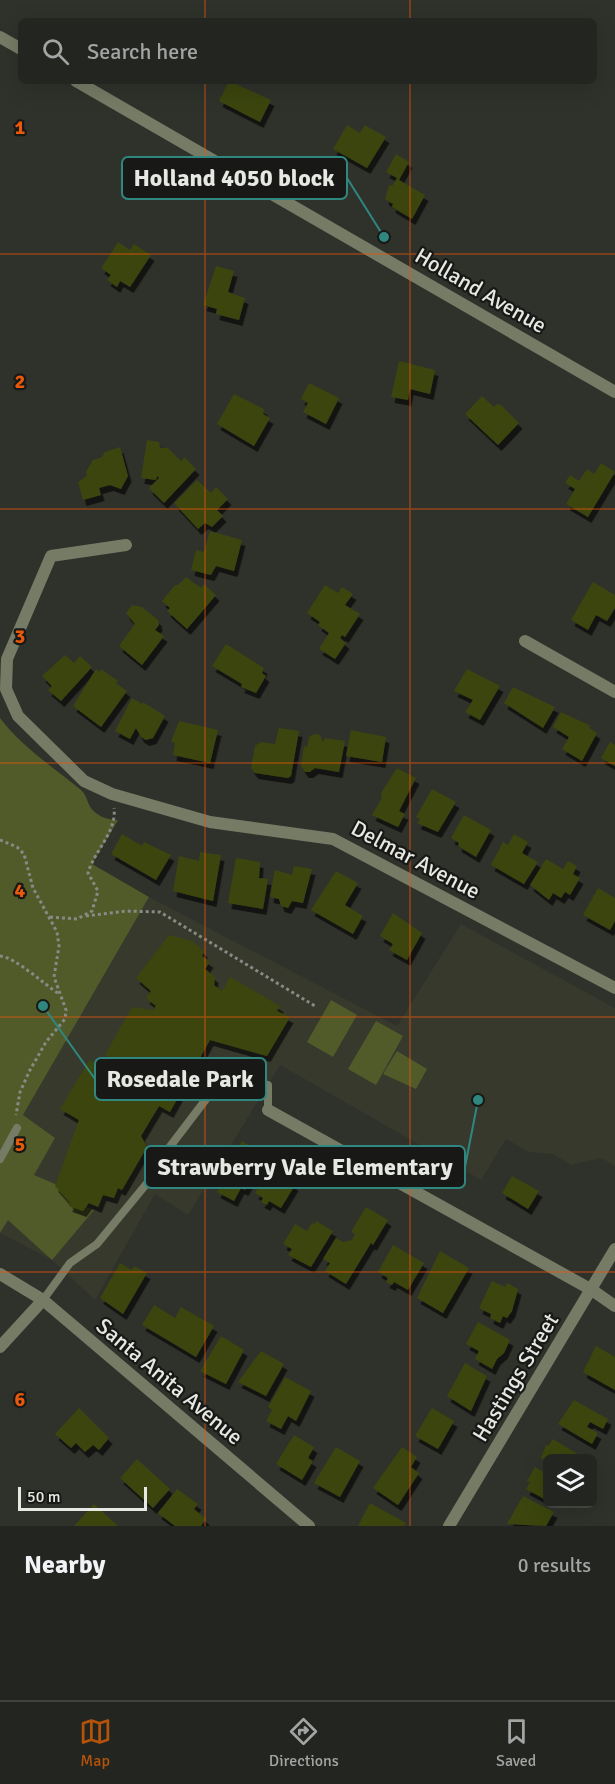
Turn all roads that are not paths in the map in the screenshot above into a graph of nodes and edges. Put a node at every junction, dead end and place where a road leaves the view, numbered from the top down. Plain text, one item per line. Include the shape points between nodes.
1 (0, 37) edge
2 (18, 48) edge
3 (81, 84) edge
4 (615, 392) edge
5 (126, 545) dead end
6 (525, 642) dead end
7 (615, 692) edge
8 (615, 988) edge
9 (268, 1110) joint
10 (17, 1128) road end
11 (0, 1159) edge
12 (615, 1249) edge
13 (0, 1274) edge
14 (592, 1290) junction
15 (43, 1300) junction
16 (615, 1306) edge
17 (0, 1347) edge
18 (309, 1526) edge
19 (449, 1526) edge

1 - 2 street
3 - 4 street, Holland Avenue
5 - 8 street, Delmar Avenue via 51,556 7,659 6,689 18,716 84,781 112,794 210,822 333,839
6 - 7 street
9 - 14 street
9 - 15 lane via 268,1085 250,1080 230,1081 213,1090 159,1161 148,1182 96,1244 70,1263
10 - 11 lane
12 - 14 street, Hastings Street
13 - 15 street, Santa Anita Avenue
14 - 16 street
14 - 19 street, Hastings Street
15 - 17 street
15 - 18 street, Santa Anita Avenue

